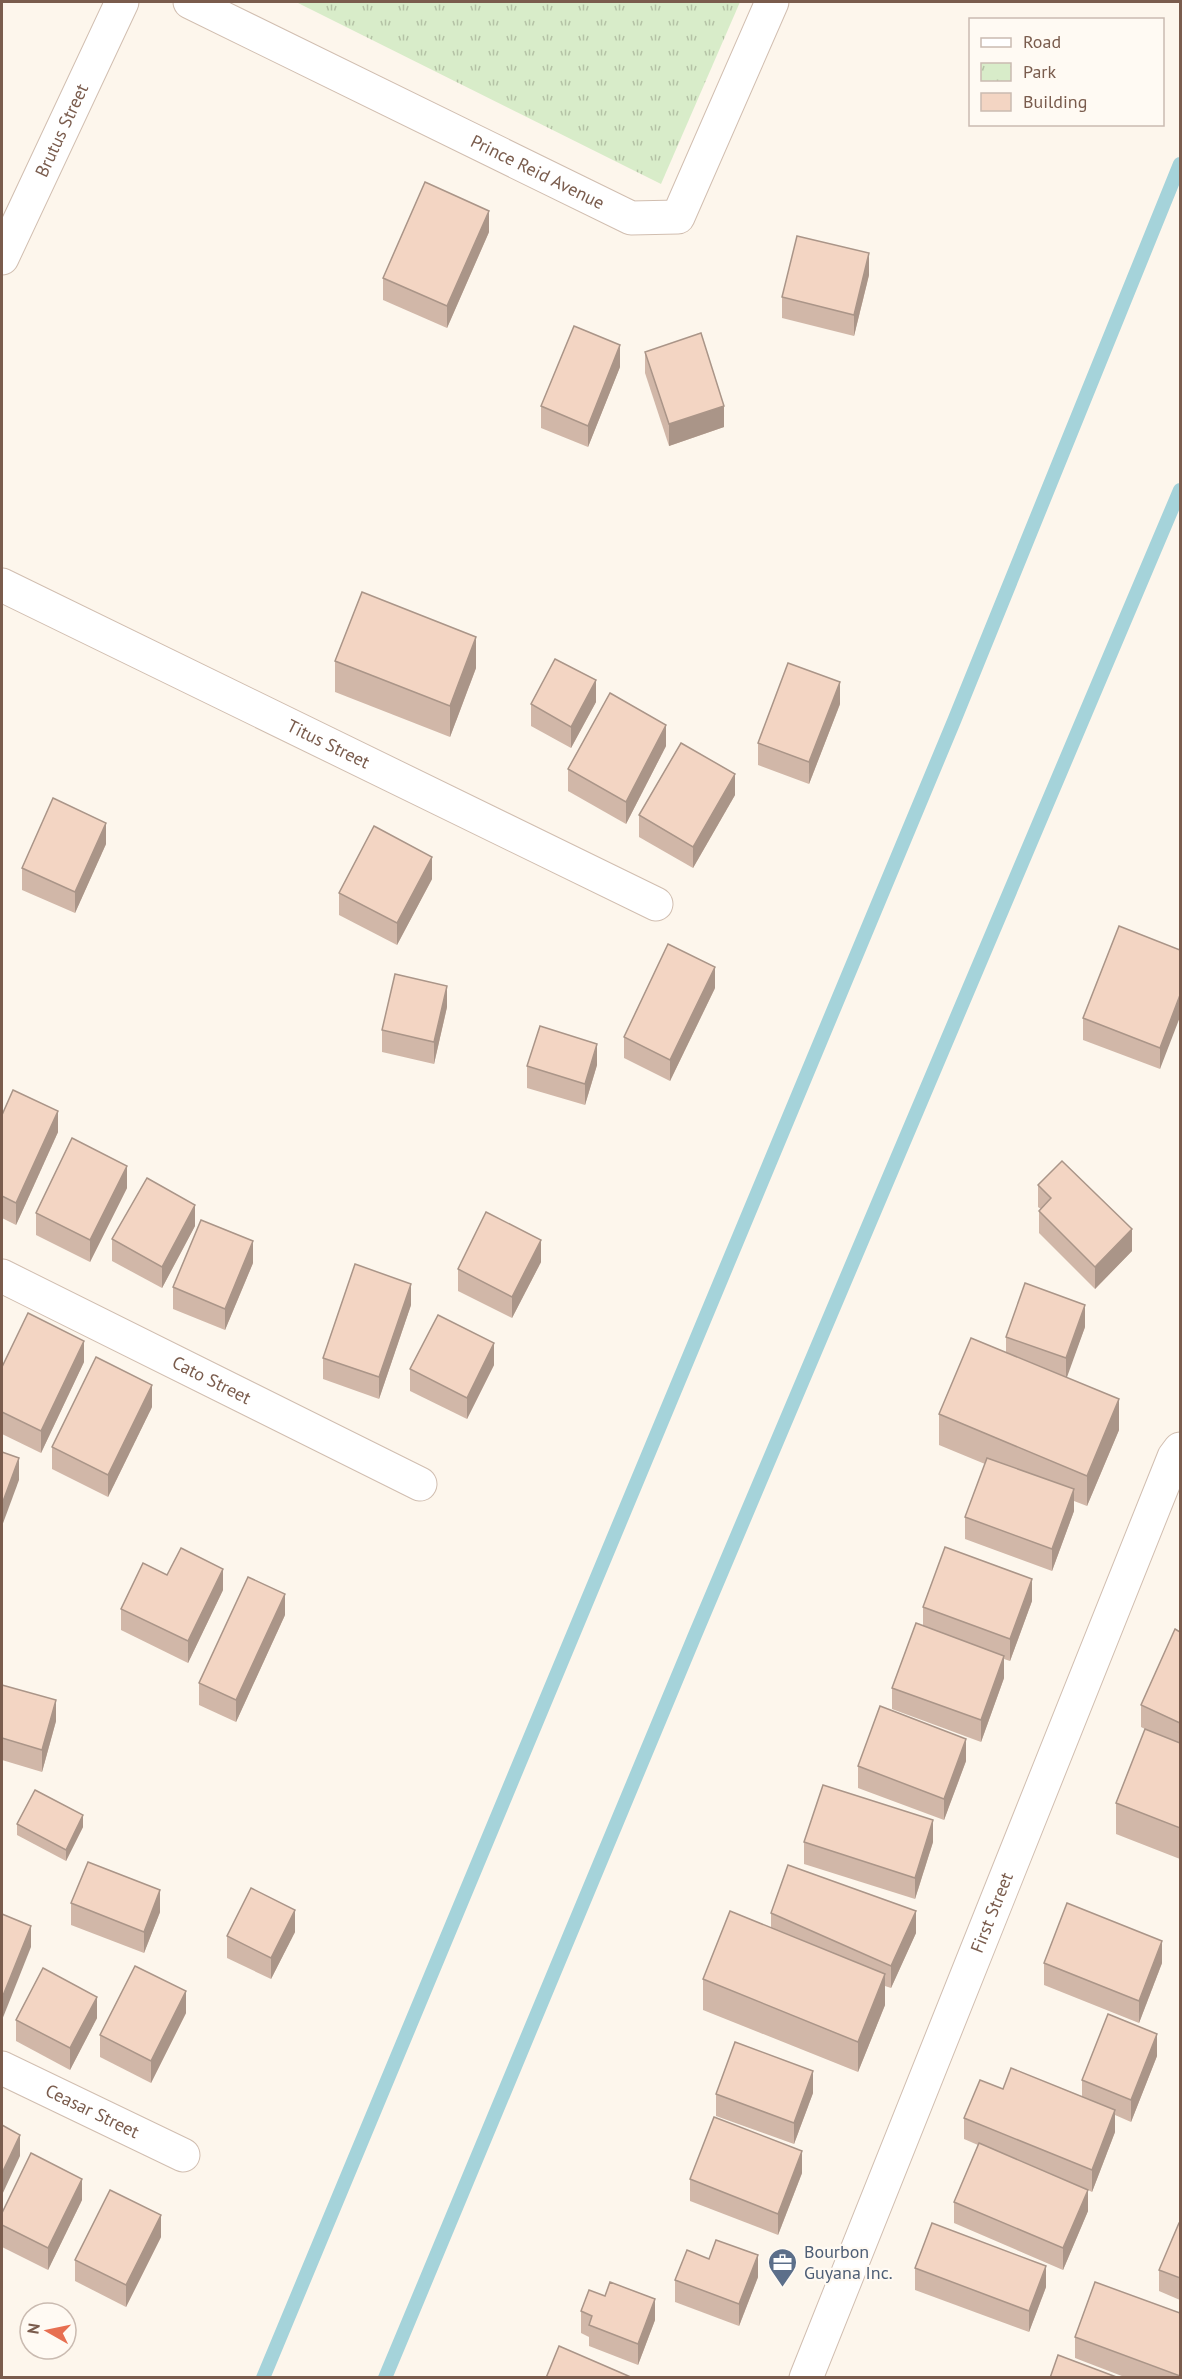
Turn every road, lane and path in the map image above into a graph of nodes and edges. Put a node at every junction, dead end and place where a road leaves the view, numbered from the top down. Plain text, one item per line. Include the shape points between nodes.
1 (122, 2) edge
2 (190, 2) edge
3 (772, 2) edge
4 (2, 258) edge
5 (2, 585) edge
6 (656, 904) dead end
7 (2, 1276) edge
8 (1180, 1449) edge
9 (420, 1484) dead end
10 (2, 2068) edge
11 (183, 2155) dead end
12 (806, 2378) edge

1 - 4 street, Brutus Street
2 - 3 street, Prince Reid Avenue via 631,218 678,217
5 - 6 street, Titus Street
7 - 9 street, Cato Street
8 - 12 street, First Street via 1169,1468
10 - 11 street, Ceasar Street

